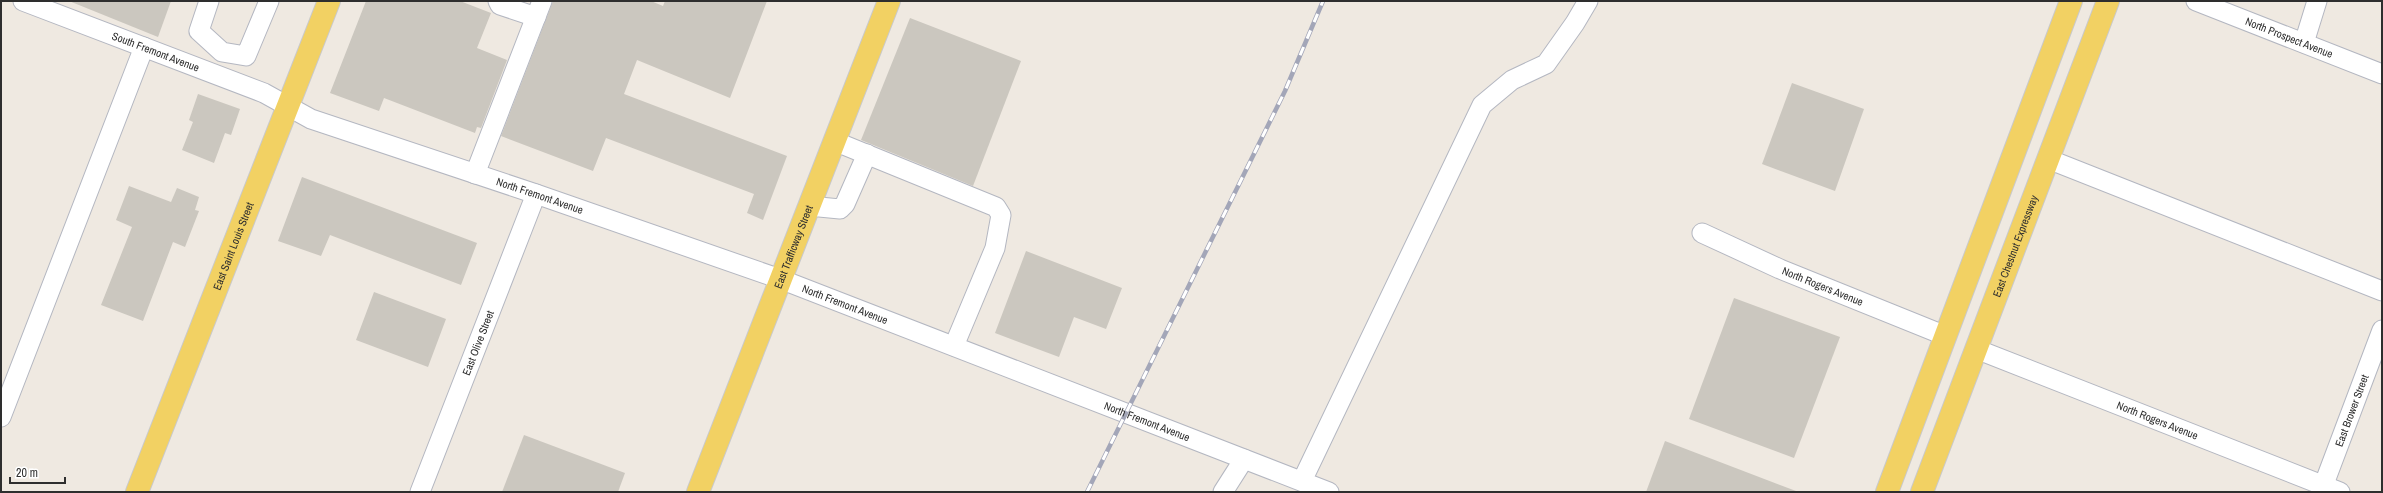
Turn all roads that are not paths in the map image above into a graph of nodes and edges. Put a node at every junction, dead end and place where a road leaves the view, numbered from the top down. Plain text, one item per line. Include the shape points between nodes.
1 (23, 1) edge
2 (209, 1) edge
3 (269, 1) edge
4 (329, 1) edge
5 (498, 1) edge
6 (889, 1) edge
7 (1588, 1) edge
8 (2072, 1) edge
9 (2108, 1) edge
10 (2196, 1) edge
11 (2316, 1) edge
12 (539, 9) edge
13 (2304, 43) junction
14 (144, 47) junction
15 (222, 52) junction
16 (2382, 74) edge
17 (216, 75) junction
18 (288, 105) junction
19 (834, 141) junction
20 (867, 154) junction
21 (2048, 160) junction
22 (474, 174) junction
23 (536, 194) junction
24 (809, 206) junction
25 (1702, 233) dead end
26 (780, 279) junction
27 (2382, 291) edge
28 (2382, 330) edge
29 (1946, 336) junction
30 (954, 346) junction
31 (1976, 349) junction
32 (1, 417) edge
33 (1244, 458) junction
34 (1302, 481) junction
35 (2328, 490) edge
36 (137, 492) edge
37 (420, 492) edge
38 (698, 492) edge
39 (1223, 492) edge
40 (1329, 492) edge
41 (1887, 492) edge
42 (1922, 492) edge

1 - 14 street, South Fremont Avenue
2 - 15 street via 200,31
3 - 15 street via 246,56
4 - 18 main road, East Saint Louis Street
5 - 12 street via 500,5
6 - 19 main road, East Trafficway Street
7 - 34 street via 1546,64 1512,80 1482,105
8 - 29 main road
9 - 21 main road, East Chestnut Expressway
10 - 13 street, North Prospect Avenue
11 - 13 street
12 - 22 street
13 - 16 street, North Prospect Avenue
14 - 17 street, South Fremont Avenue
14 - 32 street
15 - 17 street
17 - 18 street, South Fremont Avenue
18 - 22 street, North Fremont Avenue via 311,119
18 - 36 main road, East Saint Louis Street
19 - 20 street
19 - 24 main road, East Trafficway Street
20 - 24 street via 845,204 840,209
20 - 30 street via 996,207 1001,215 994,248
21 - 27 street
21 - 31 main road, East Chestnut Expressway
22 - 23 street, North Fremont Avenue
23 - 26 street, North Fremont Avenue
23 - 37 street, East Olive Street
24 - 26 main road, East Trafficway Street
25 - 29 street, North Rogers Avenue via 1780,269
26 - 30 street, North Fremont Avenue
26 - 38 main road, East Trafficway Street
28 - 35 street, East Brower Street
29 - 41 main road
30 - 33 street, North Fremont Avenue
31 - 35 street, North Rogers Avenue
31 - 42 main road, East Chestnut Expressway
33 - 34 street, North Fremont Avenue
33 - 39 street
34 - 40 street, North Fremont Avenue

